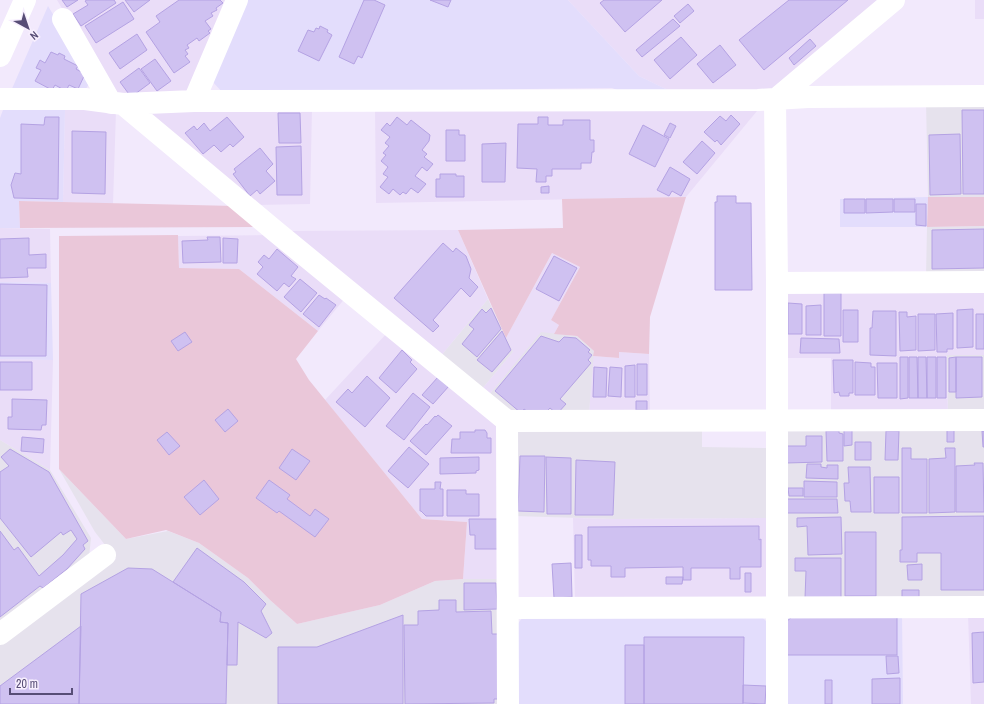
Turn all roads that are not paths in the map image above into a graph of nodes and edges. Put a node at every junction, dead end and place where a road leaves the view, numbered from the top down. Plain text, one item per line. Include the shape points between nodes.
1 (25, 0) edge
2 (237, 0) edge
3 (894, 0) edge
4 (63, 19) dead end
5 (0, 56) edge
6 (984, 96) edge
7 (0, 99) edge
8 (774, 100) junction
9 (194, 101) junction
10 (117, 104) junction
11 (984, 282) edge
12 (777, 283) junction
13 (984, 420) edge
14 (507, 421) junction
15 (776, 421) junction
16 (105, 555) dead end
17 (984, 607) edge
18 (508, 608) junction
19 (778, 608) junction
20 (0, 634) edge
21 (508, 704) edge
22 (777, 704) edge

1 - 5 street
2 - 9 street
3 - 8 street
4 - 10 street
6 - 8 street
7 - 10 street via 84,99
8 - 9 street
8 - 12 street
9 - 10 street
10 - 14 street
11 - 12 street
12 - 15 street
13 - 15 street
14 - 15 street
14 - 18 street
15 - 19 street
16 - 20 street
17 - 19 street
18 - 19 street
18 - 21 street
19 - 22 street

